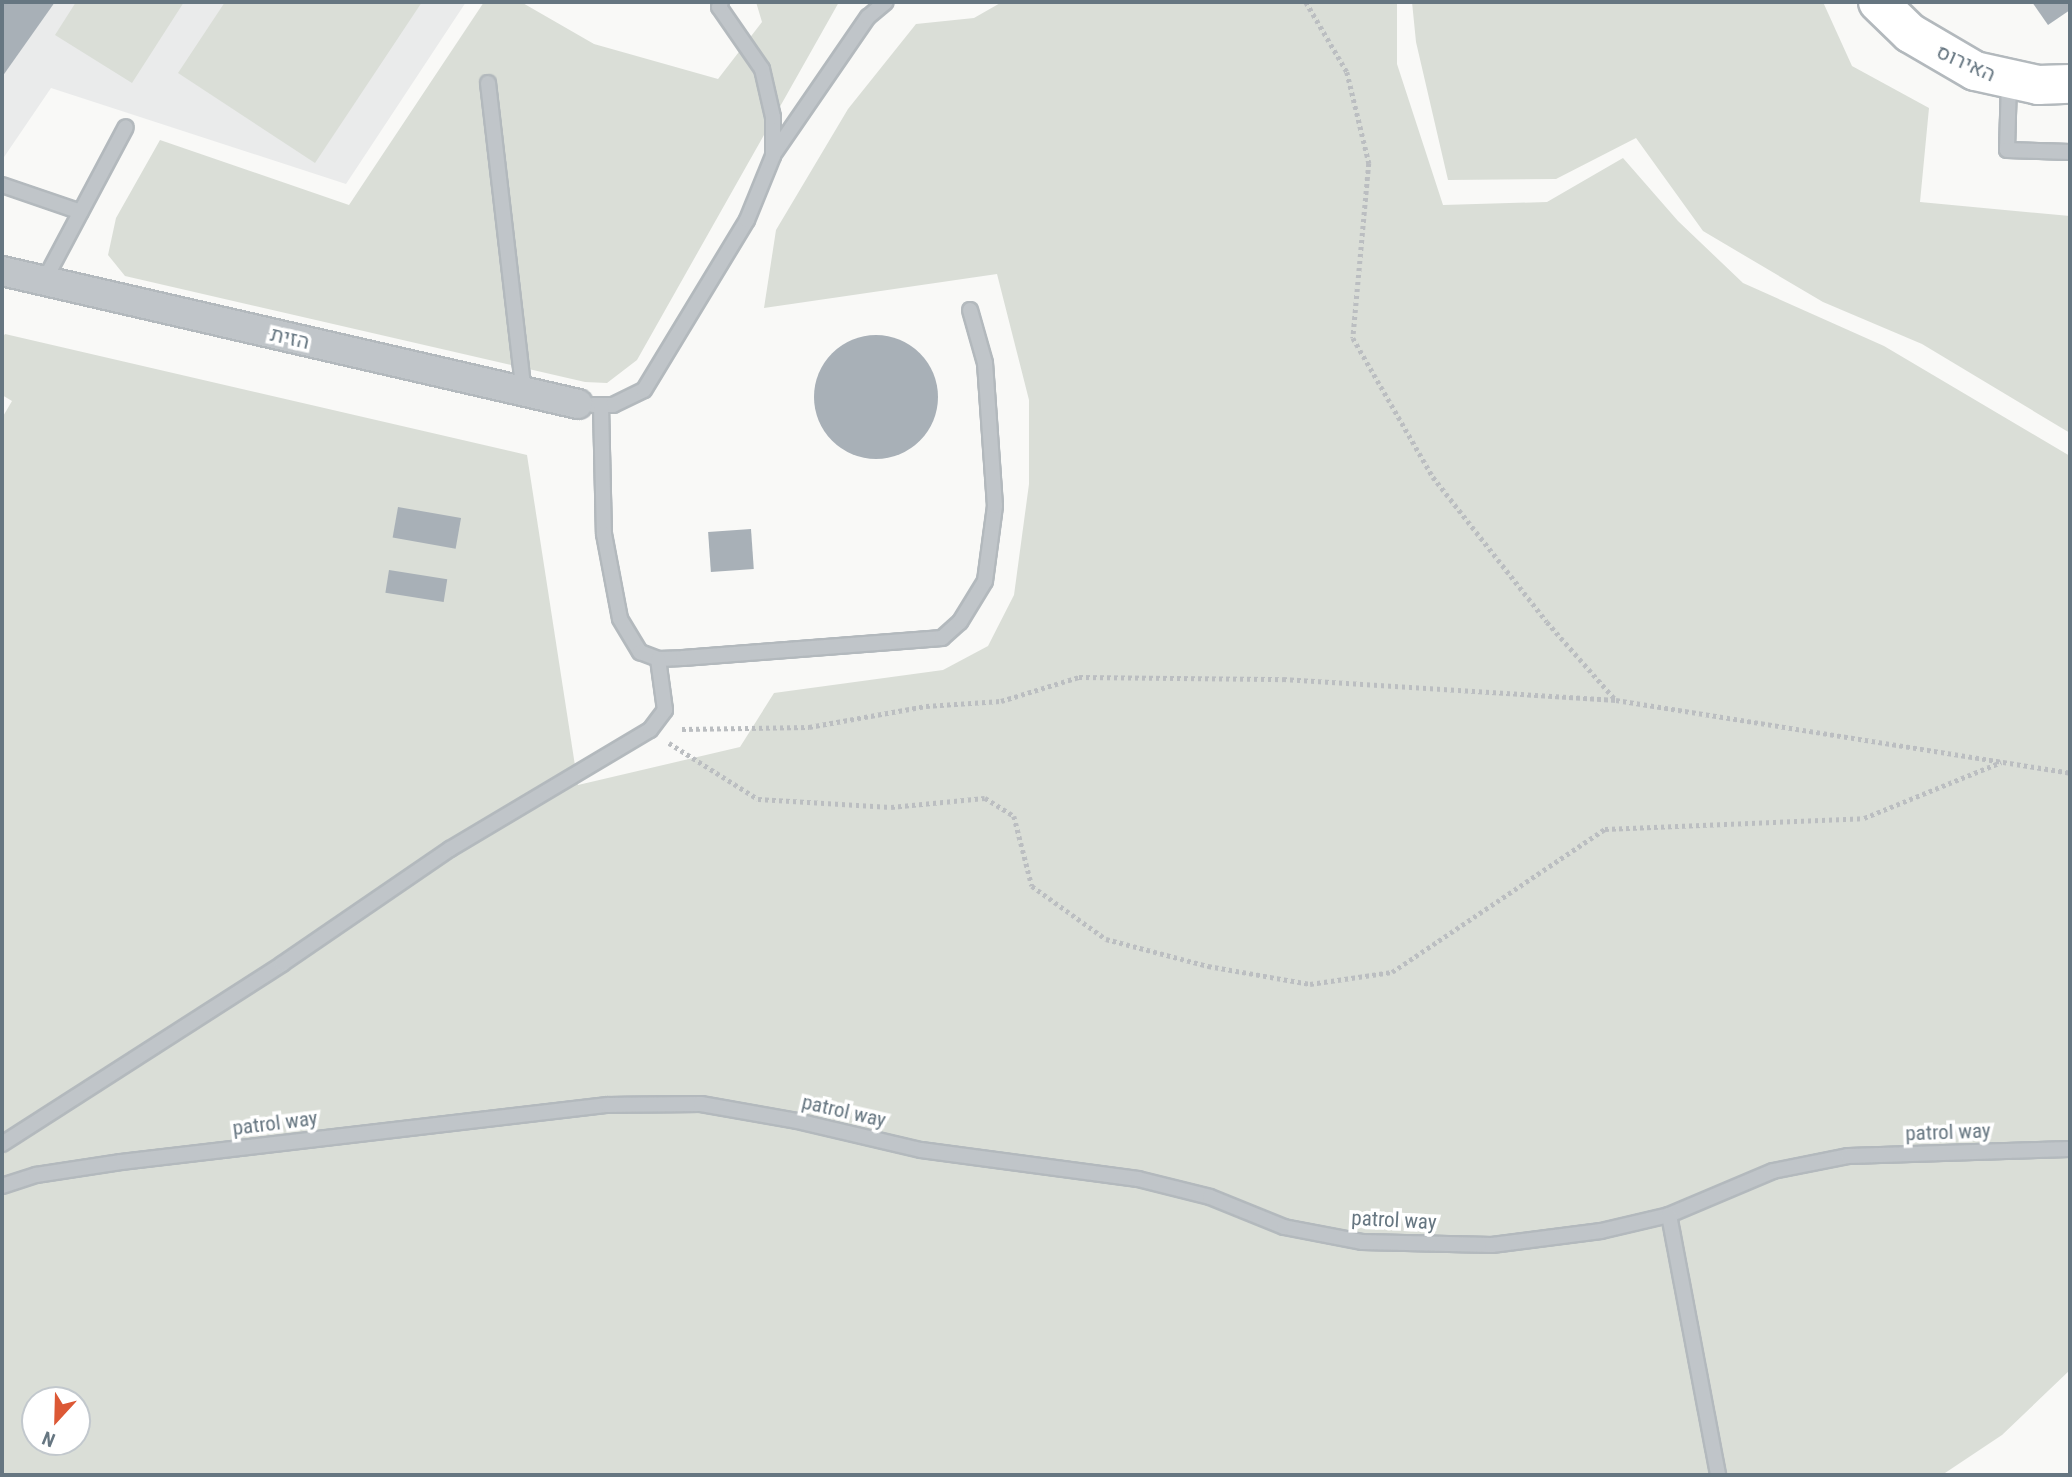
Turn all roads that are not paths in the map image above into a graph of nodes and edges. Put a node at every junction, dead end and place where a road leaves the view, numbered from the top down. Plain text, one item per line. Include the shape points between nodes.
1 (721, 2) edge
2 (886, 2) edge
3 (1878, 2) edge
4 (1912, 2) edge
5 (2070, 65) edge
6 (2009, 81) junction
7 (488, 83) dead end
8 (2070, 84) edge
9 (126, 127) dead end
10 (2070, 152) edge
11 (773, 156) junction
12 (2, 185) edge
13 (81, 212) junction
14 (2, 271) edge
15 (44, 281) junction
16 (970, 310) dead end
17 (524, 392) junction
18 (589, 404) junction
19 (658, 659) junction
20 (2, 1144) edge
21 (2070, 1149) edge
22 (2, 1186) edge
23 (1669, 1215) junction
24 (1718, 1475) edge

1 - 11 lane via 719,7 762,69 772,117
2 - 11 lane via 869,17
3 - 6 street, האירוס via 1943,56
4 - 5 street, האירוס via 1968,42 2003,57
6 - 8 street, האירוס
6 - 10 lane via 2007,150
7 - 17 lane
9 - 13 lane
11 - 18 lane via 747,220 643,390 613,405
12 - 13 lane
13 - 15 lane
14 - 15 street, הזית
15 - 17 street, הזית
16 - 19 lane via 985,363 995,506 985,581 960,622 942,638 905,643
17 - 18 street, הזית
18 - 19 lane via 604,534 620,619 640,652
19 - 20 lane via 665,710 650,730 485,827
21 - 23 lane, patrol way via 1847,1156 1773,1171
22 - 23 lane, patrol way via 36,1175 135,1160 608,1105 701,1104 921,1150 1138,1179 1210,1197 1284,1227 1362,1242 1492,1245 1601,1231
23 - 24 lane

